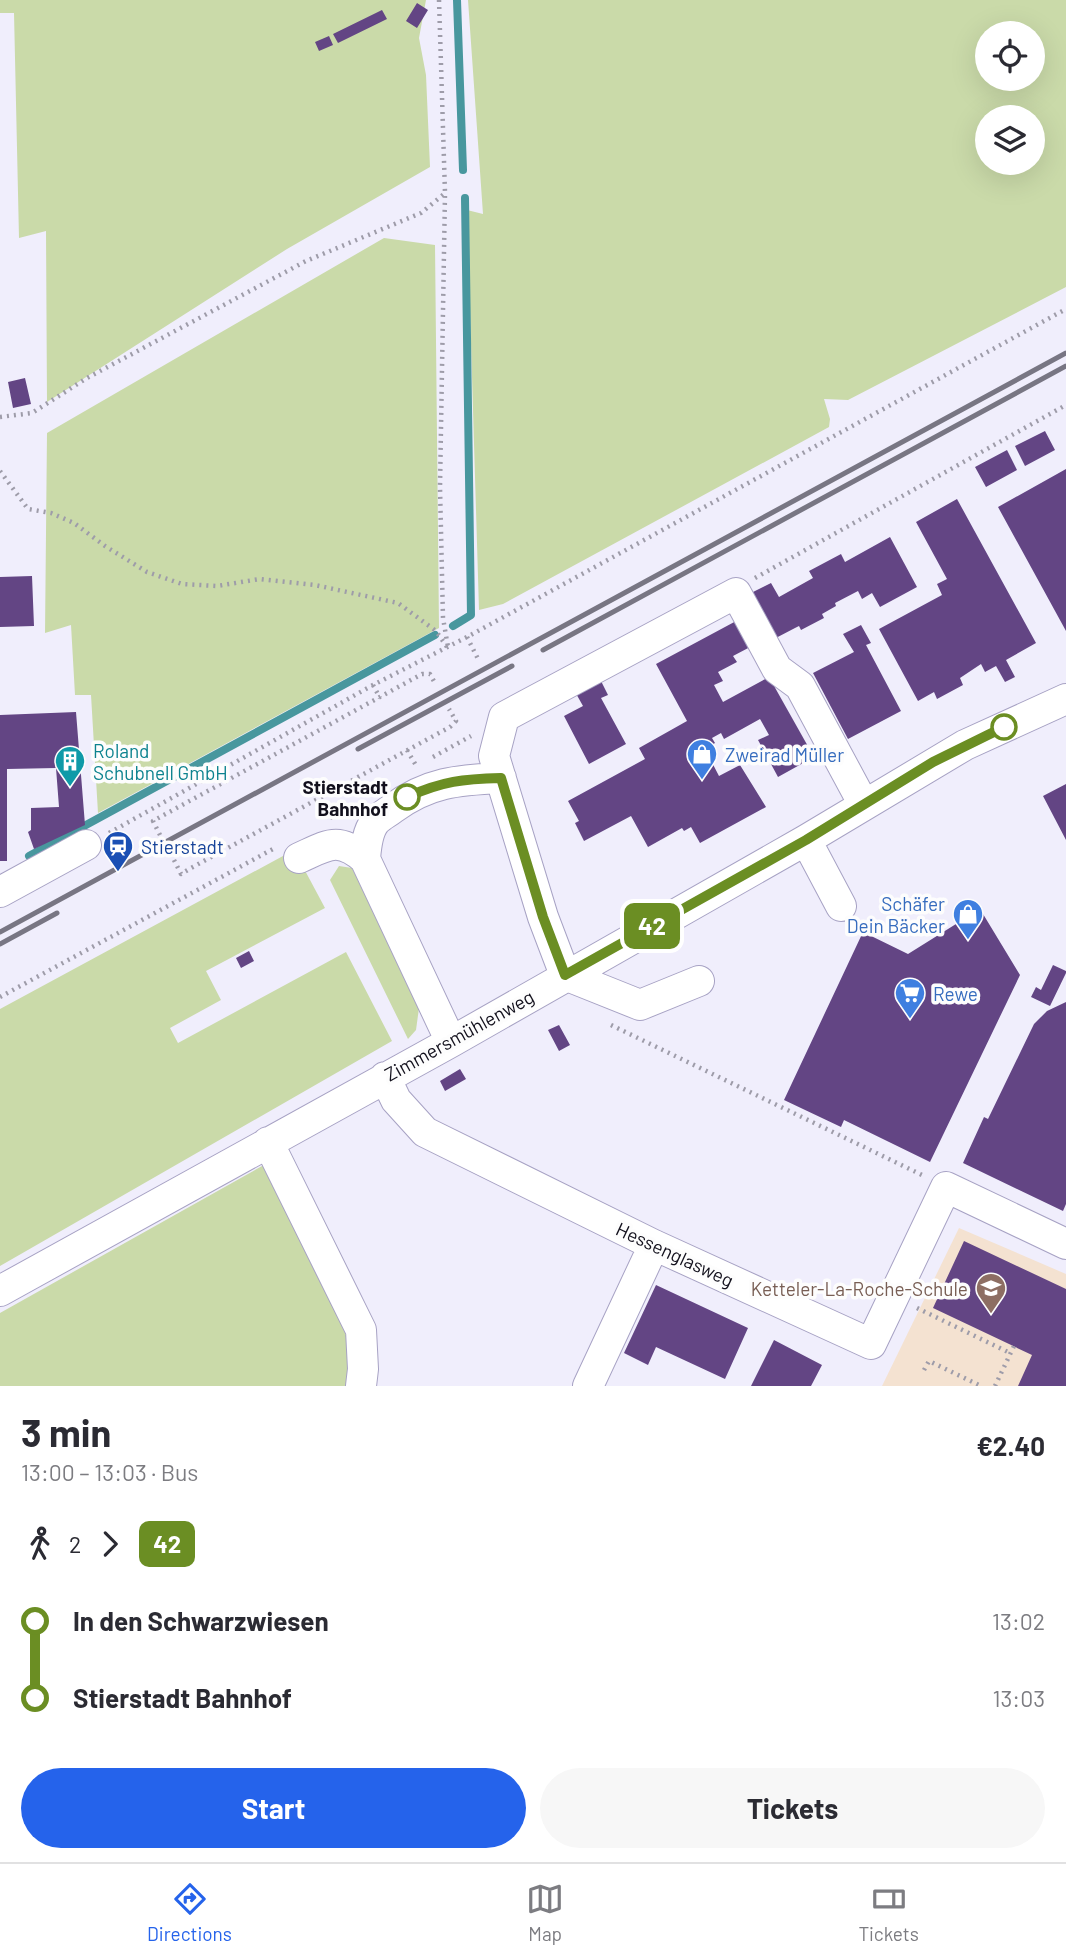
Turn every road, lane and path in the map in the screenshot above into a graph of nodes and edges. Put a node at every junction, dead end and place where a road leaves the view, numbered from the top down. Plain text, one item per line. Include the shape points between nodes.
1 (439, 0) edge
2 (445, 193) junction
3 (1066, 309) edge
4 (1066, 405) edge
5 (0, 416) edge
6 (0, 471) edge
7 (736, 593) junction
8 (467, 638) junction
9 (447, 647) junction
10 (478, 659) dead end
11 (373, 685) junction
12 (436, 685) dead end
13 (380, 698) junction
14 (1066, 699) edge
15 (449, 709) dead end
16 (504, 717) junction
17 (407, 750) junction
18 (417, 766) junction
19 (405, 773) dead end
20 (501, 778) junction
21 (361, 799) dead end
22 (864, 805) junction
23 (328, 819) dead end
24 (160, 835) dead end
25 (806, 840) junction
26 (86, 845) joint
27 (291, 851) joint
28 (365, 859) junction
29 (174, 860) dead end
30 (0, 892) edge
31 (841, 905) dead end
32 (565, 975) junction
33 (699, 981) dead end
34 (0, 997) edge
35 (603, 1021) dead end
36 (451, 1042) junction
37 (385, 1077) junction
38 (268, 1142) junction
39 (946, 1187) junction
40 (1066, 1244) edge
41 (654, 1245) junction
42 (0, 1291) edge
43 (922, 1311) dead end
44 (1014, 1346) dead end
45 (1010, 1353) junction
46 (924, 1370) dead end
47 (361, 1386) edge
48 (588, 1386) edge
49 (981, 1386) edge
50 (995, 1386) edge

1 - 2 path
2 - 5 path via 421,214 306,261 87,378 32,413
2 - 9 path via 440,486
3 - 8 path
4 - 7 path
6 - 9 path via 28,509 74,523 147,572 182,584 217,586 260,579 315,585 398,603 436,631
7 - 16 street
7 - 22 street via 777,669 800,686
8 - 9 path
8 - 10 path
9 - 11 path
11 - 13 path
11 - 26 path
12 - 13 path via 430,674 422,674
13 - 24 path via 153,821
14 - 22 street, Zimmersmühlenweg via 965,745
15 - 17 path via 456,720 450,727
16 - 18 path
16 - 20 street via 494,755
17 - 18 path
17 - 29 path via 181,874
18 - 19 path
20 - 28 street via 457,780 407,798 375,822
20 - 32 street
21 - 23 path
22 - 25 street, Zimmersmühlenweg
25 - 31 street
25 - 32 street, Zimmersmühlenweg
26 - 30 street
27 - 28 street via 332,843 350,846
27 - 34 path
28 - 36 street
32 - 33 street via 639,1005
32 - 36 street, Zimmersmühlenweg
35 - 39 path
36 - 37 street, Zimmersmühlenweg
37 - 38 street, Zimmersmühlenweg
37 - 41 street, Hessenglasweg via 396,1100 425,1132
38 - 42 street, Zimmersmühlenweg
38 - 47 street via 361,1330
39 - 40 street
39 - 41 street, Hessenglasweg via 871,1344
41 - 48 street
43 - 45 path
44 - 45 path
45 - 50 path
46 - 49 path via 929,1361

